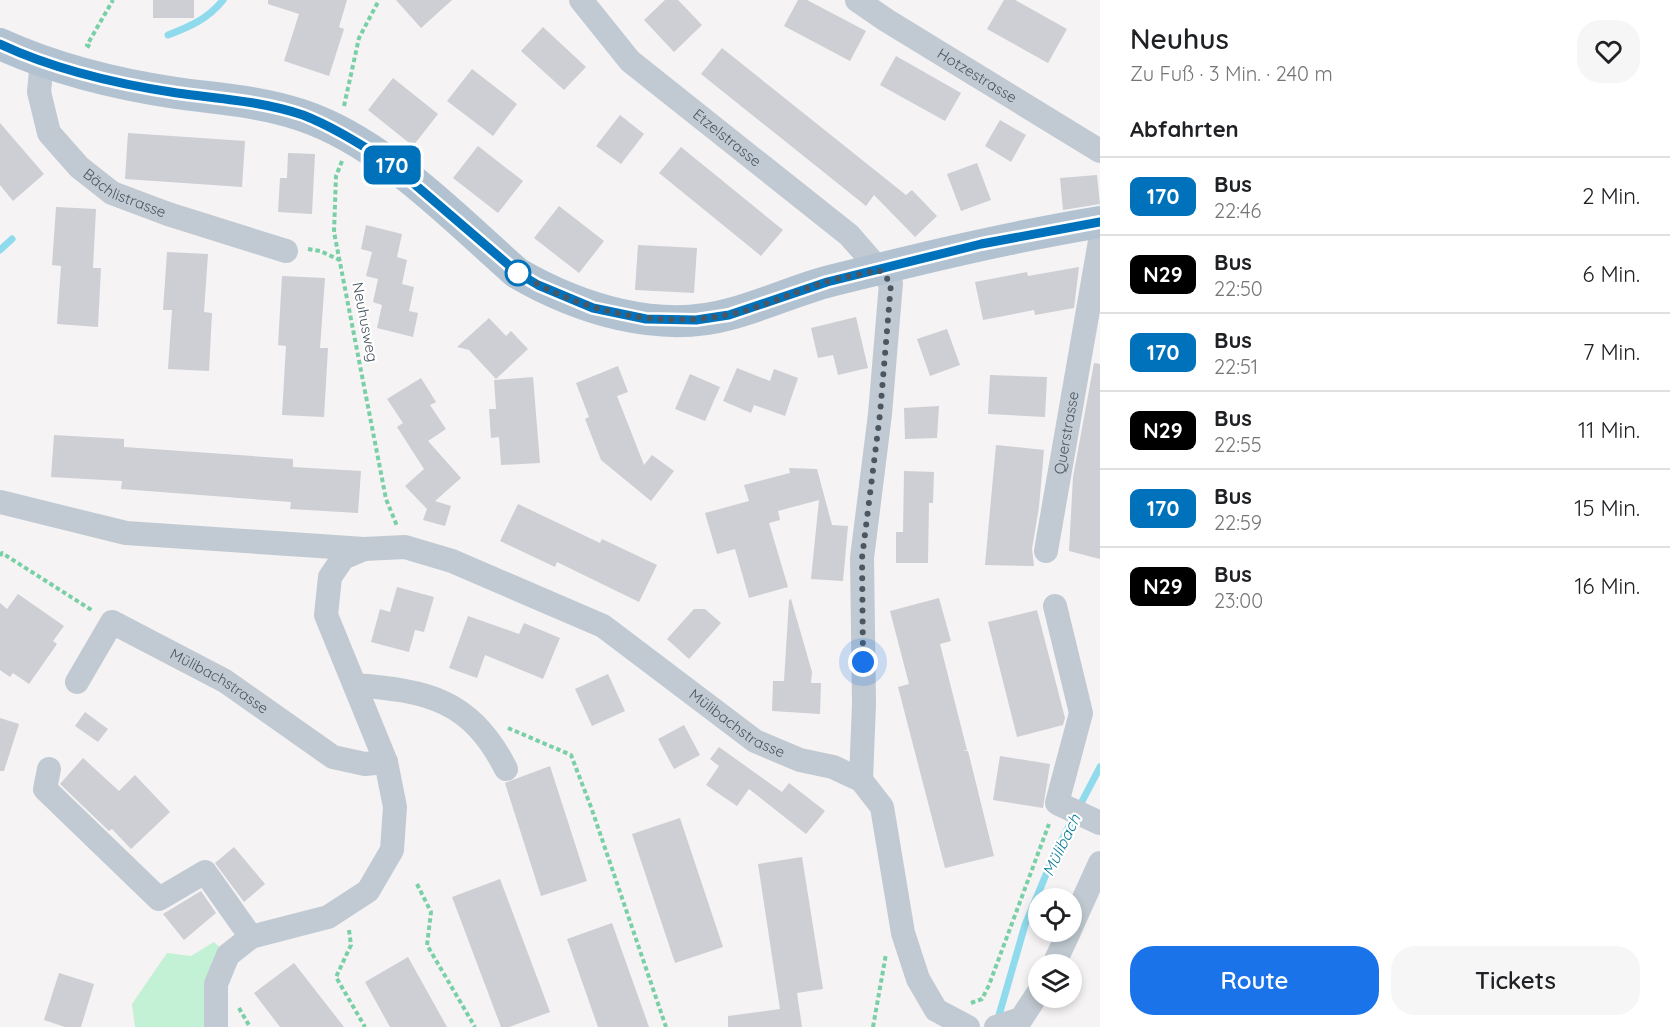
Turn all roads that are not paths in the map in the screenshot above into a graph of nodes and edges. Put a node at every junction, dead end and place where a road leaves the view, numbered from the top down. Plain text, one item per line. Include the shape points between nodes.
1 (581, 0) edge
2 (857, 0) edge
3 (0, 45) edge
4 (42, 61) junction
5 (1100, 151) edge
6 (1100, 222) edge
7 (1100, 240) edge
8 (286, 251) road end
9 (879, 270) junction
10 (1093, 318) edge
11 (0, 502) edge
12 (364, 549) junction
13 (1047, 551) dead end
14 (1055, 606) dead end
15 (77, 682) dead end
16 (355, 685) junction
17 (386, 762) junction
18 (49, 769) dead end
19 (507, 769) dead end
20 (861, 780) junction
21 (1093, 820) edge
22 (1100, 863) edge
23 (1082, 903) edge
24 (251, 937) junction
25 (1028, 1008) edge
26 (216, 1027) edge
27 (968, 1027) edge
28 (996, 1027) edge

1 - 9 street, Etzelstrasse via 630,62 849,235
2 - 5 street, Hotzestrasse
3 - 4 main road
4 - 8 street, Bächlistrasse via 39,92 49,133 112,193
4 - 9 main road via 132,86 258,102 304,116 391,164 518,273 593,308 646,319 696,320 729,315 827,282
6 - 9 main road via 981,244
7 - 10 street, Querstrasse
9 - 20 street, Etzelstrasse via 891,283 862,558
10 - 13 street, Querstrasse
11 - 12 street, Mülibachstrasse via 126,533
12 - 16 street, Mülibachstrasse via 343,558 330,577 326,615
12 - 20 street, Mülibachstrasse via 405,547 452,561 603,626 755,741
14 - 21 street via 1081,713 1058,803
15 - 17 street, Mülibachstrasse via 112,622 225,681 333,757 366,764
16 - 17 street, Mülibachstrasse
16 - 19 street via 404,689 441,700 470,719 493,742
17 - 24 street, Mülibachstrasse via 395,807 392,850 368,891 328,917
18 - 24 street via 45,789 159,899 205,872
20 - 27 street, Mülibachstrasse via 882,807 903,933 918,979 936,1010
22 - 23 street
24 - 26 street, Mülibachstrasse via 228,955 216,984
25 - 28 street via 1021,1019

